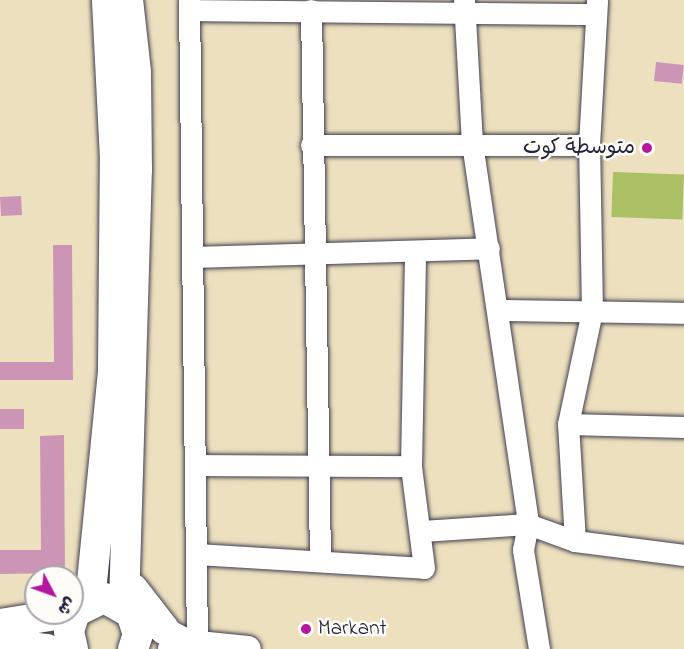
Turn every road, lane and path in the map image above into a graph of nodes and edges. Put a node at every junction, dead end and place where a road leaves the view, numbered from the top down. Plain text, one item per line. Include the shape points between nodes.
1 (106, 0) edge
2 (128, 0) edge
3 (189, 5) edge
4 (464, 5) edge
5 (596, 7) edge
6 (311, 10) junction
7 (472, 143) junction
8 (311, 145) junction
9 (589, 145) junction
10 (489, 248) junction
11 (313, 251) junction
12 (415, 251) junction
13 (194, 257) junction
14 (498, 310) junction
15 (592, 311) junction
16 (684, 313) edge
17 (568, 424) junction
18 (684, 427) edge
19 (198, 465) junction
20 (315, 466) junction
21 (411, 466) junction
22 (528, 524) junction
23 (422, 531) junction
24 (576, 541) junction
25 (197, 554) junction
26 (684, 555) edge
27 (320, 561) junction
28 (125, 572) junction
29 (84, 582) edge
30 (84, 602) edge
31 (128, 609) junction
32 (25, 625) edge
33 (32, 625) edge
34 (71, 625) edge
35 (10, 636) edge
36 (180, 641) edge
37 (47, 649) edge
38 (73, 649) edge
39 (133, 649) edge
40 (248, 649) edge
41 (539, 649) edge

1 - 29 highway via 115,159 113,372 96,546
2 - 28 highway via 136,72 136,170
3 - 6 street
3 - 13 street
4 - 5 street
4 - 6 street
4 - 7 street
5 - 9 street
6 - 8 street
7 - 8 street
7 - 9 street
7 - 10 street
8 - 11 street
9 - 15 street
10 - 12 street
10 - 14 street
11 - 12 street
11 - 13 street
11 - 20 street
12 - 21 street
13 - 19 street
14 - 15 street
14 - 22 street
15 - 16 street
15 - 17 street
17 - 18 street
17 - 24 street
19 - 20 street
19 - 25 street
20 - 21 street
20 - 27 street
21 - 23 street
22 - 23 street
22 - 24 street
22 - 41 street via 523,550
23 - 27 street via 424,568
24 - 26 street
25 - 27 street
25 - 36 street
28 - 31 highway
28 - 36 highway
30 - 31 highway via 104,598
31 - 36 main road
31 - 39 highway via 138,634
32 - 35 highway
33 - 35 highway
34 - 38 highway
35 - 37 highway
36 - 40 main road

